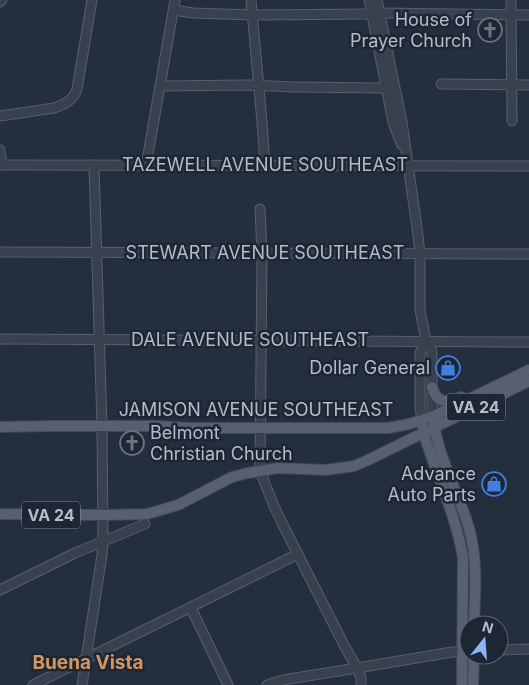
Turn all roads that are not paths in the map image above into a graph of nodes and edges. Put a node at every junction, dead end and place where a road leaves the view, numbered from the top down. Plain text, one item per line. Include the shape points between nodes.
1 (92, 0) edge
2 (175, 0) edge
3 (251, 0) edge
4 (369, 0) edge
5 (376, 0) edge
6 (511, 0) edge
7 (174, 10) junction
8 (376, 14) junction
9 (252, 15) junction
10 (511, 15) junction
11 (529, 15) edge
12 (441, 84) dead end
13 (511, 85) junction
14 (529, 85) edge
15 (160, 86) junction
16 (259, 86) junction
17 (386, 88) junction
18 (0, 116) edge
19 (512, 121) dead end
20 (0, 150) edge
21 (1, 165) edge
22 (94, 165) junction
23 (265, 165) junction
24 (408, 165) junction
25 (146, 166) junction
26 (529, 166) edge
27 (260, 209) dead end
28 (0, 252) edge
29 (97, 252) junction
30 (262, 253) junction
31 (420, 254) junction
32 (529, 254) edge
33 (0, 339) edge
34 (99, 340) junction
35 (261, 341) junction
36 (426, 341) junction
37 (529, 342) edge
38 (529, 370) edge
39 (529, 381) edge
40 (432, 387) junction
41 (485, 391) junction
42 (434, 416) junction
43 (422, 420) junction
44 (102, 426) junction
45 (0, 427) edge
46 (435, 427) junction
47 (261, 428) junction
48 (424, 433) junction
49 (260, 471) junction
50 (0, 514) edge
51 (103, 516) junction
52 (145, 524) dead end
53 (103, 541) junction
54 (298, 554) junction
55 (0, 590) edge
56 (190, 608) junction
57 (465, 615) edge
58 (474, 615) edge
59 (529, 649) edge
60 (509, 650) edge
61 (459, 652) edge
62 (86, 658) junction
63 (464, 665) edge
64 (474, 665) edge
65 (357, 668) junction
66 (278, 683) edge
67 (32, 685) edge
68 (82, 685) edge
69 (228, 685) edge
70 (267, 685) edge
71 (361, 685) edge
72 (462, 685) edge
73 (473, 685) edge

1 - 18 street via 76,94 69,102 54,108
2 - 7 street
3 - 9 street
4 - 8 street
5 - 8 street
6 - 10 street
7 - 9 street
7 - 15 street
8 - 9 street
8 - 10 street
8 - 17 street
8 - 24 street via 402,122
9 - 16 street
10 - 11 street
10 - 13 street
12 - 13 street
13 - 14 street
13 - 19 street
15 - 16 street
15 - 25 street
16 - 17 street
16 - 23 street
17 - 24 street via 393,122
20 - 21 street
21 - 22 street, TAZEWELL AVENUE SOUTHEAST
22 - 25 street, TAZEWELL AVENUE SOUTHEAST
22 - 29 street
23 - 24 street, TAZEWELL AVENUE SOUTHEAST
23 - 25 street, TAZEWELL AVENUE SOUTHEAST
24 - 26 street, TAZEWELL AVENUE SOUTHEAST
24 - 31 street
27 - 30 street
28 - 29 street, STEWART AVENUE SOUTHEAST
29 - 30 street, STEWART AVENUE SOUTHEAST
29 - 34 street
30 - 31 street, STEWART AVENUE SOUTHEAST
30 - 35 street
31 - 32 street, STEWART AVENUE SOUTHEAST
31 - 36 street via 420,310
33 - 34 street, DALE AVENUE SOUTHEAST
34 - 35 street, DALE AVENUE SOUTHEAST
34 - 44 street
35 - 36 street, DALE AVENUE SOUTHEAST
35 - 47 street
36 - 37 street, DALE AVENUE SOUTHEAST
36 - 40 street via 432,351
36 - 43 street via 420,353
38 - 41 main road, JAMISON AVENUE SOUTHEAST / VA 24
39 - 46 main road, VA 24
40 - 41 main road via 436,396 446,402 470,392
40 - 42 street
41 - 42 main road, JAMISON AVENUE SOUTHEAST / VA 24
42 - 43 main road, JAMISON AVENUE SOUTHEAST / VA 24
42 - 46 main road
43 - 47 main road, JAMISON AVENUE SOUTHEAST / VA 24 via 388,428
43 - 48 main road
44 - 45 main road, JAMISON AVENUE SOUTHEAST / VA 24
44 - 47 main road, JAMISON AVENUE SOUTHEAST / VA 24
44 - 51 street
46 - 48 main road, VA 24
46 - 58 main road via 472,544
47 - 49 street
48 - 49 main road, VA 24 via 354,466 326,470 278,468
48 - 57 main road via 460,540
49 - 51 main road, VA 24 via 232,478 163,510
49 - 54 street
50 - 51 main road, VA 24
51 - 53 street
52 - 53 street
53 - 55 street
53 - 62 street
54 - 56 street
54 - 65 street
56 - 62 street
56 - 69 street
59 - 60 street
61 - 65 street
62 - 67 street
62 - 68 street
63 - 72 main road
64 - 73 main road
65 - 66 street
65 - 71 street
66 - 70 street

